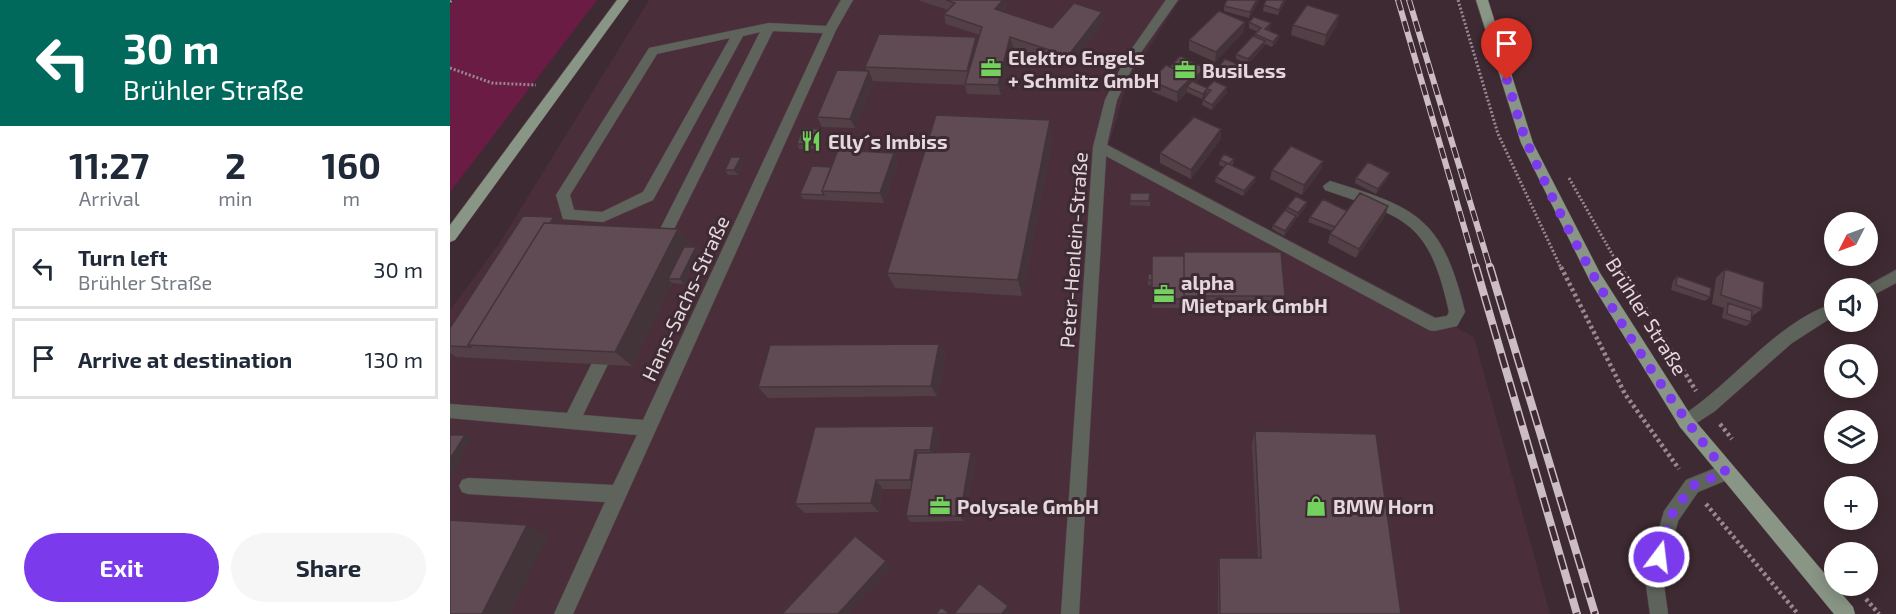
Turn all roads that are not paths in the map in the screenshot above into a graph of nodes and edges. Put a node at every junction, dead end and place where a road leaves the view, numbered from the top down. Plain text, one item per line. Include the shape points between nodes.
1 (624, 0) edge
2 (847, 0) edge
3 (1172, 0) edge
4 (1482, 0) edge
5 (769, 27) junction
6 (830, 30) junction
7 (739, 32) junction
8 (1100, 147) junction
9 (1330, 186) dead end
10 (450, 236) edge
11 (660, 243) edge
12 (1896, 276) edge
13 (1878, 286) edge
14 (1824, 314) edge
15 (600, 364) edge
16 (450, 411) edge
17 (571, 422) junction
18 (1686, 422) junction
19 (649, 428) junction
20 (1726, 472) junction
21 (468, 486) dead end
22 (618, 494) junction
23 (563, 614) edge
24 (1070, 614) edge
25 (1659, 614) edge
26 (1846, 614) edge

1 - 10 main road
2 - 6 street, Hans-Sachs-Straße
3 - 8 street, Peter-Henlein-Straße via 1132,57 1111,100
4 - 18 main road, Brühler Straße via 1527,143 1595,277
5 - 6 street
5 - 7 street
5 - 11 street
6 - 19 street, Hans-Sachs-Straße
7 - 7 street via 653,51 563,195 568,215 603,217 648,196
8 - 9 street via 1434,324 1452,321 1457,312 1450,280 1433,242 1407,215
8 - 24 street, Peter-Henlein-Straße
12 - 13 street
14 - 18 street via 1772,350 1708,409
15 - 17 street
16 - 17 street
17 - 19 street
18 - 20 main road, Brühler Straße
19 - 22 street, Hans-Sachs-Straße
20 - 25 street via 1692,486 1670,517 1654,578
20 - 26 main road, Brühler Straße
21 - 22 street
22 - 23 street, Hans-Sachs-Straße

